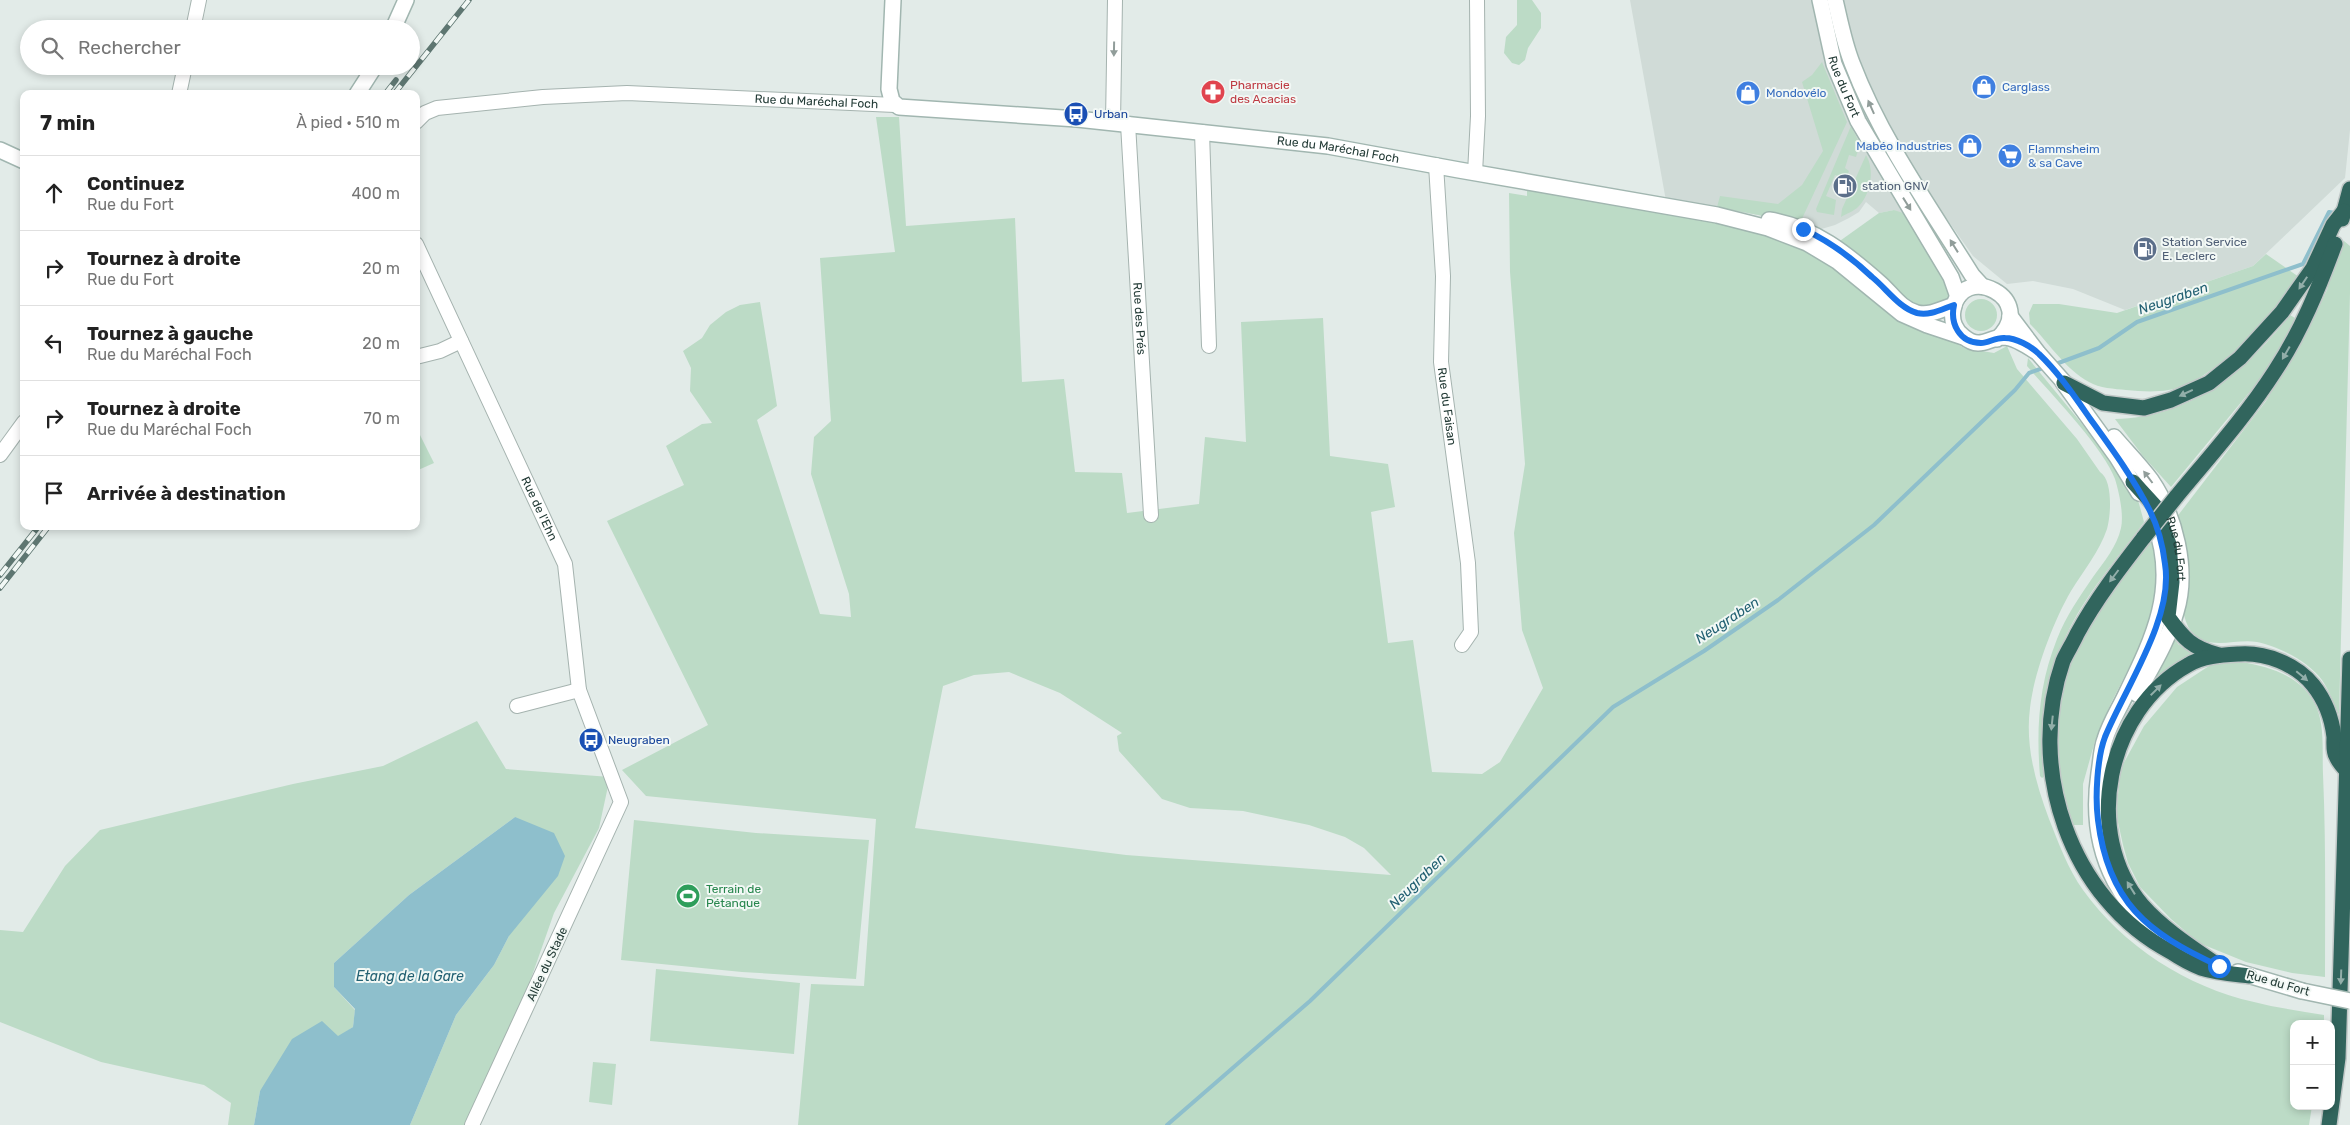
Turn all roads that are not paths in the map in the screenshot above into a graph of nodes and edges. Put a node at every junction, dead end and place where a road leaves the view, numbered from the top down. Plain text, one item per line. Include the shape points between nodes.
1 (200, 0) edge
2 (406, 0) edge
3 (892, 0) edge
4 (1115, 0) edge
5 (1477, 0) edge
6 (1820, 0) edge
7 (1835, 0) edge
8 (195, 20) edge
9 (397, 20) edge
10 (183, 75) edge
11 (369, 75) edge
12 (180, 90) edge
13 (360, 90) edge
14 (895, 105) junction
15 (420, 119) edge
16 (1120, 123) junction
17 (1202, 132) junction
18 (0, 150) edge
19 (20, 159) edge
20 (1436, 164) junction
21 (1475, 173) junction
22 (2350, 189) edge
23 (2344, 211) junction
24 (1717, 215) junction
25 (420, 253) edge
26 (1982, 286) junction
27 (1956, 301) junction
28 (2010, 316) junction
29 (1963, 337) junction
30 (1997, 339) junction
31 (461, 341) junction
32 (1209, 346) dead end
33 (2038, 353) junction
34 (420, 356) edge
35 (2060, 378) junction
36 (20, 425) edge
37 (6, 437) edge
38 (0, 455) edge
39 (2133, 482) junction
40 (1151, 515) dead end
41 (2172, 622) junction
42 (1462, 645) dead end
43 (2219, 655) junction
44 (2350, 659) edge
45 (579, 690) junction
46 (517, 706) dead end
47 (2346, 771) junction
48 (2096, 799) junction
49 (621, 802) joint
50 (2219, 966) junction
51 (2250, 976) junction
52 (2350, 1000) edge
53 (472, 1125) edge
54 (2330, 1125) edge

1 - 8 street
2 - 9 main road
3 - 14 main road via 889,97
4 -> 16 street, Rue des Prés
5 - 21 street
6 -> 27 main road, Rue du Fort via 1834,64 1858,121 1952,277
26 -> 7 main road, Rue du Fort via 1913,182 1874,114 1852,61
10 - 12 street
11 - 13 main road
14 - 15 street, Rue du Maréchal Foch via 627,93 543,97 431,110
14 - 16 main road, Rue du Maréchal Foch
16 - 17 main road, Rue du Maréchal Foch
16 - 40 street, Rue des Prés
17 - 20 main road, Rue du Maréchal Foch via 1328,146
17 - 32 street
18 - 19 main road
20 - 21 main road, Rue du Maréchal Foch
20 - 42 street, Rue du Faisan via 1443,276 1441,362 1468,563 1471,632
21 - 24 main road, Rue du Maréchal Foch
22 - 23 highway
23 -> 35 highway via 2333,224 2313,268 2282,312 2240,358 2209,383 2144,408 2103,403
23 -> 51 highway, bridge via 2312,302 2276,370 2097,600 2064,659 2055,690 2050,744 2058,808 2065,829 2098,892 2138,933 2156,945 2199,967
24 - 27 main road, Rue du Maréchal Foch via 1785,223 1818,236 1849,257 1911,311 1931,313
24 - 29 main road, Rue du Maréchal Foch via 1768,228 1807,243 1838,261 1902,314
25 - 31 street, Rue de l'Ehn
26 - 27 main road via 1964,291
26 - 28 main road, Rue du Fort via 1991,288 2005,299
27 - 29 main road, Rue du Fort via 1953,322
28 - 30 main road via 2004,333
28 - 33 main road, Rue du Fort
29 - 30 main road, Rue du Fort via 1980,343
30 - 33 main road, Rue du Fort via 2014,340
31 - 34 street
31 - 45 street, Rue de l'Ehn via 565,564
33 - 35 main road, Rue du Fort
35 - 39 main road, Rue du Fort
41 -> 35 main road, Rue du Fort via 2177,611 2181,573 2175,536 2165,504 2150,479
36 - 37 street
37 - 38 street
39 - 41 highway via 2155,506 2169,544 2172,582 2168,617
39 - 48 main road, Rue du Fort via 2151,512 2157,530 2166,566 2164,594 2153,633 2104,740
41 - 43 highway via 2185,640 2202,651
41 - 48 main road, Rue du Fort via 2163,647 2112,742
43 -> 47 highway via 2263,655 2296,670 2313,685 2332,719 2335,756
50 -> 43 highway via 2171,932 2142,905 2123,874 2113,845 2108,810 2109,784 2119,744 2137,711 2157,688 2188,664
44 - 47 highway
45 - 46 street
45 - 49 street, Rue de l'Ehn
47 -> 54 highway via 2338,1058
48 - 50 main road, Rue du Fort via 2110,874 2124,898 2152,928 2179,947
49 - 53 street, Allée du Stade
50 - 51 main road, Rue du Fort
51 - 52 main road, Rue du Fort, bridge

